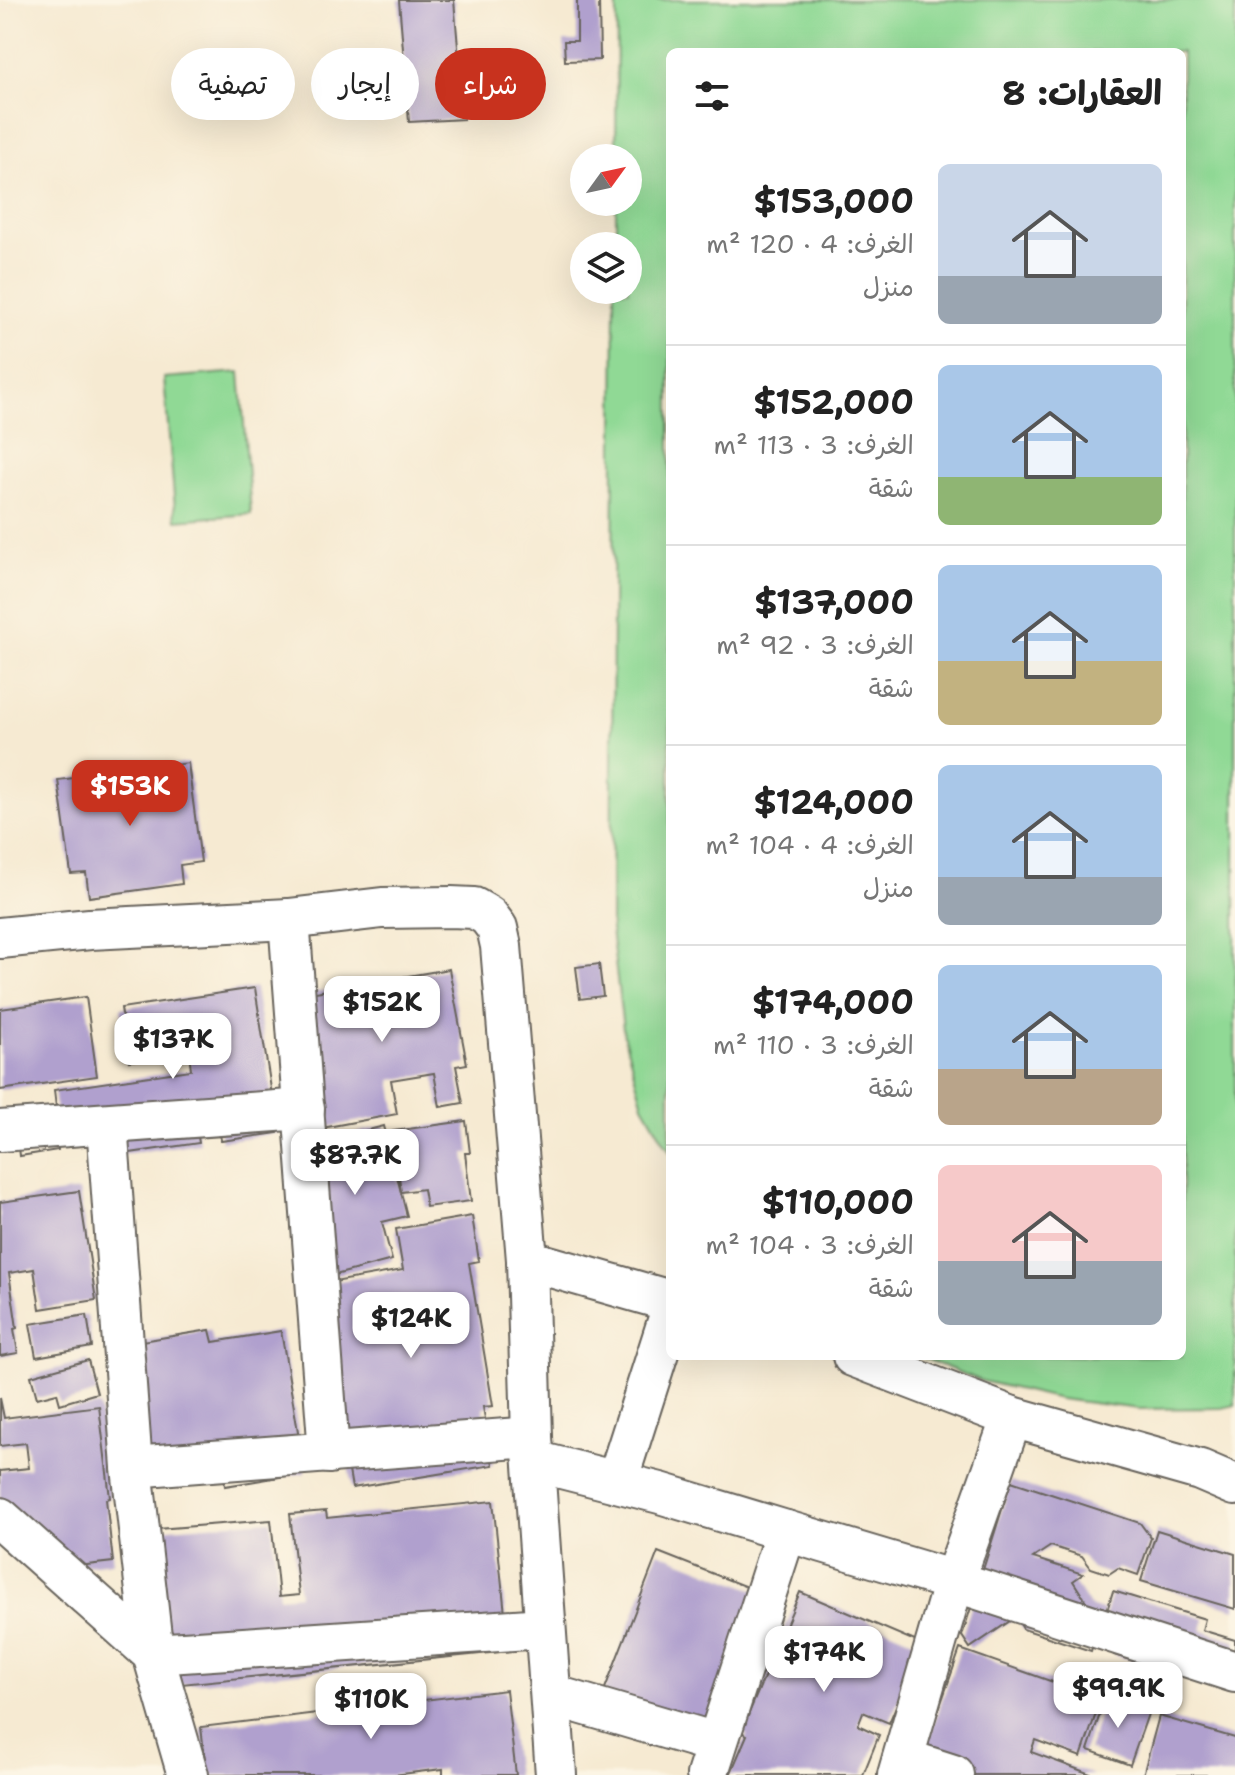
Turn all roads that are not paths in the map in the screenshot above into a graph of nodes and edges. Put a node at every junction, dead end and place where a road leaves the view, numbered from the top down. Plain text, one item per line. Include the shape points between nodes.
1 (289, 919) junction
2 (0, 938) edge
3 (304, 1109) junction
4 (107, 1124) junction
5 (0, 1131) edge
6 (527, 1260) junction
7 (666, 1300) edge
8 (666, 1328) edge
9 (863, 1360) edge
10 (1012, 1417) junction
11 (533, 1449) junction
12 (329, 1453) junction
13 (132, 1467) junction
14 (617, 1481) junction
15 (1235, 1485) edge
16 (0, 1518) edge
17 (786, 1531) junction
18 (954, 1581) junction
19 (544, 1628) junction
20 (153, 1654) junction
21 (1235, 1672) edge
22 (552, 1695) junction
23 (712, 1759) edge
24 (900, 1767) edge
25 (188, 1775) edge
26 (556, 1775) edge
27 (953, 1775) edge

1 - 2 street
1 - 3 street
1 - 6 street via 382,908 463,907 488,916 497,928
3 - 4 street
3 - 12 street
4 - 5 street
4 - 13 street
6 - 7 street
6 - 11 street
8 - 14 street
9 - 10 street
10 - 15 street via 1200,1470
10 - 18 street
11 - 12 street
11 - 14 street
11 - 19 street
12 - 13 street
13 - 20 street
14 - 17 street
16 - 20 street
17 - 18 street
17 - 23 street
18 - 21 street
18 - 24 street
19 - 20 street
19 - 22 street
20 - 25 street
22 - 23 street
22 - 26 street
24 - 27 street

